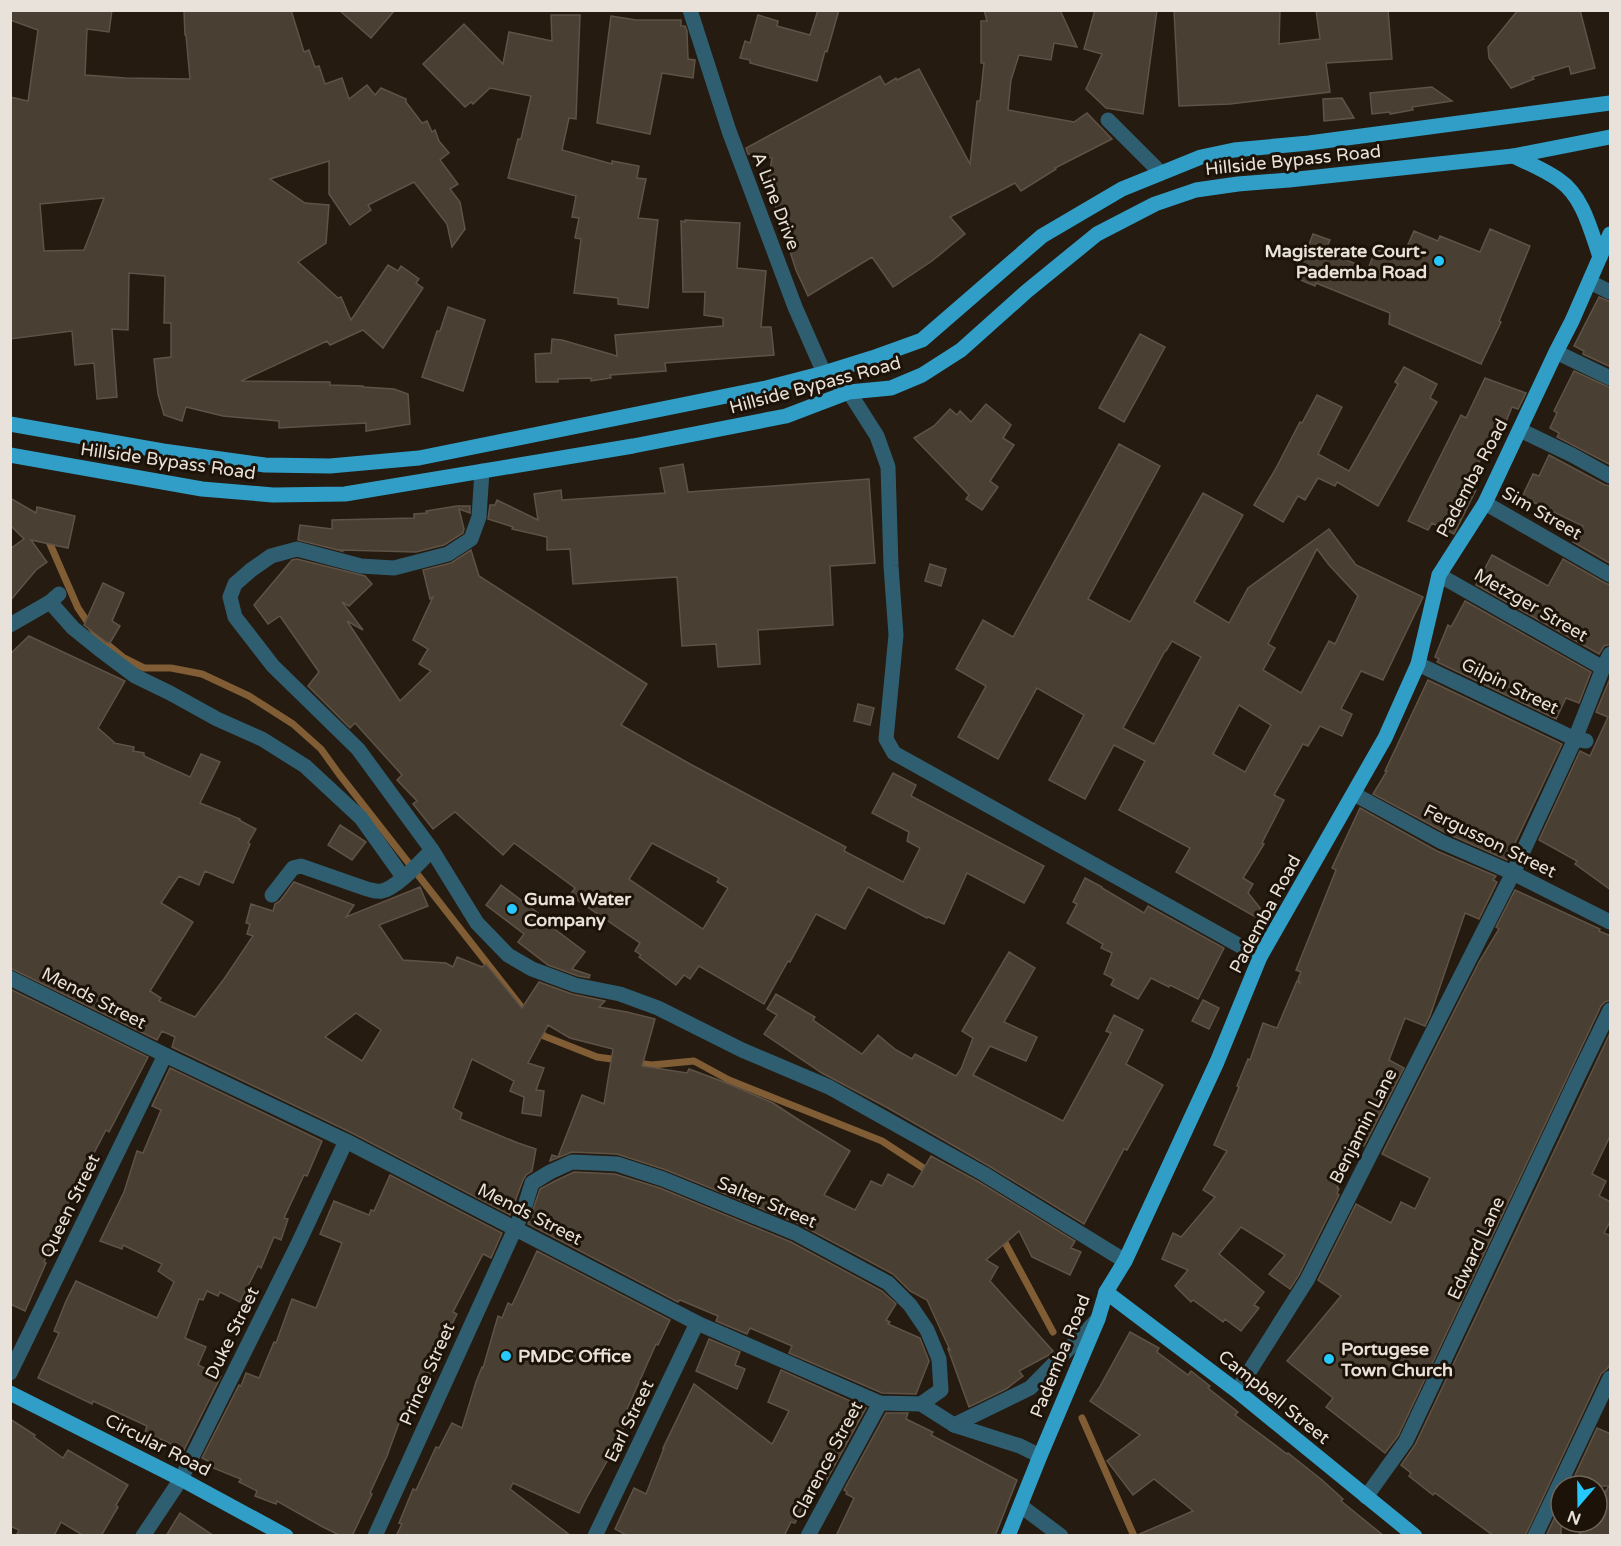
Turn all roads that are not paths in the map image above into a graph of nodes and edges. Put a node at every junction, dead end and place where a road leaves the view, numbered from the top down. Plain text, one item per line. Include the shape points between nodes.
1 (690, 10) edge
2 (1611, 103) edge
3 (1108, 120) dead end
4 (1611, 137) edge
5 (1513, 156) junction
6 (1161, 173) junction
7 (1611, 234) edge
8 (1600, 257) junction
9 (1590, 282) junction
10 (1611, 292) edge
11 (1556, 352) junction
12 (824, 373) junction
13 (1611, 378) edge
14 (849, 392) junction
15 (10, 424) edge
16 (1520, 430) junction
17 (10, 455) edge
18 (482, 471) junction
19 (1611, 476) edge
20 (1485, 503) junction
21 (1439, 575) junction
22 (1611, 575) edge
23 (10, 626) edge
24 (1611, 654) edge
25 (1418, 664) junction
26 (1603, 668) junction
27 (1580, 740) junction
28 (1354, 794) junction
29 (432, 850) junction
30 (1513, 873) junction
31 (406, 876) junction
32 (272, 895) dead end
33 (1611, 922) edge
34 (1260, 957) junction
35 (10, 978) edge
36 (1611, 1010) edge
37 (165, 1055) junction
38 (346, 1142) junction
39 (515, 1228) junction
40 (1125, 1261) junction
41 (1106, 1292) junction
42 (1098, 1318) junction
43 (697, 1323) junction
44 (10, 1373) edge
45 (1611, 1378) edge
46 (1237, 1391) junction
47 (10, 1393) edge
48 (880, 1403) junction
49 (921, 1404) junction
50 (954, 1425) junction
51 (1040, 1456) junction
52 (181, 1479) junction
53 (1366, 1497) junction
54 (1021, 1506) junction
55 (143, 1536) edge
56 (286, 1536) edge
57 (375, 1536) edge
58 (596, 1536) edge
59 (808, 1536) edge
60 (1008, 1536) edge
61 (1061, 1536) edge
62 (1415, 1536) edge
63 (1535, 1536) edge

1 - 12 street, A Line Drive via 729,131
2 - 6 main road, Hillside Bypass Road via 1234,150 1201,157
3 - 6 street
4 - 5 main road, Hillside Bypass Road
5 - 8 main road via 1560,180 1575,196
5 - 14 main road, Hillside Bypass Road via 1238,184 1185,193 1097,234 961,350 922,375 891,388
6 - 12 main road, Hillside Bypass Road via 1122,189 1042,236 922,340
7 - 8 main road, Pademba Road
8 - 9 main road, Pademba Road
9 - 10 street
9 - 11 main road, Pademba Road
11 - 13 street
11 - 16 main road, Pademba Road
12 - 14 street, A Line Drive
12 - 15 main road, Hillside Bypass Road via 419,458 330,466 265,465
14 - 18 main road, Hillside Bypass Road via 786,416
14 - 34 street, A Line Drive via 878,436 888,467 896,635 886,739 894,753
16 - 19 street
16 - 20 main road, Pademba Road
17 - 18 main road, Hillside Bypass Road via 202,489 273,495 345,494
18 - 29 street via 479,517 471,539 448,554 394,568 361,566 297,549 271,556 251,570 235,584 230,597 235,617 273,666 358,749
20 - 21 main road, Pademba Road
20 - 22 street, Sim Street
21 - 25 main road, Pademba Road
21 - 26 street, Metzger Street
23 - 31 street via 55,598 73,628 135,676 305,766 361,818
24 - 26 street, Benjamin Lane
25 - 27 street, Gilpin Street
25 - 28 main road, Pademba Road via 1385,738
26 - 27 street, Benjamin Lane
27 - 30 street, Benjamin Lane
28 - 30 street, Fergusson Street via 1442,842
28 - 34 main road, Pademba Road
29 - 31 street
29 - 40 street via 477,923 508,955 575,985 620,994 658,1008 829,1088 984,1174
30 - 33 street, Fergusson Street
30 - 46 street, Benjamin Lane via 1307,1281
31 - 32 street via 378,892 301,866 292,868
34 - 40 main road, Pademba Road via 1217,1062
35 - 37 street, Mends Street
36 - 53 street, Edward Lane via 1406,1441
37 - 38 street, Mends Street
37 - 44 street, Queen Street
38 - 39 street, Mends Street
38 - 52 street, Duke Street
39 - 43 street, Mends Street
39 - 49 street, Salter Street via 532,1183 572,1162 617,1164 795,1233 888,1283 910,1305 927,1330 939,1359 940,1390
39 - 57 street, Prince Street
40 - 41 main road, Pademba Road
41 - 42 main road, Pademba Road
41 - 46 main road, Campbell Street
42 - 50 street via 1030,1388
42 - 51 main road, Pademba Road
43 - 48 street, Mends Street
43 - 58 street, Earl Street
45 - 63 street
46 - 53 main road, Campbell Street
47 - 52 main road, Circular Road
48 - 49 street, Mends Street
48 - 59 street, Clarence Street
49 - 50 street
50 - 51 street
51 - 54 main road, Pademba Road
52 - 55 street, Duke Street
52 - 56 main road, Circular Road
53 - 62 main road, Campbell Street
54 - 60 main road, Pademba Road
54 - 61 street

